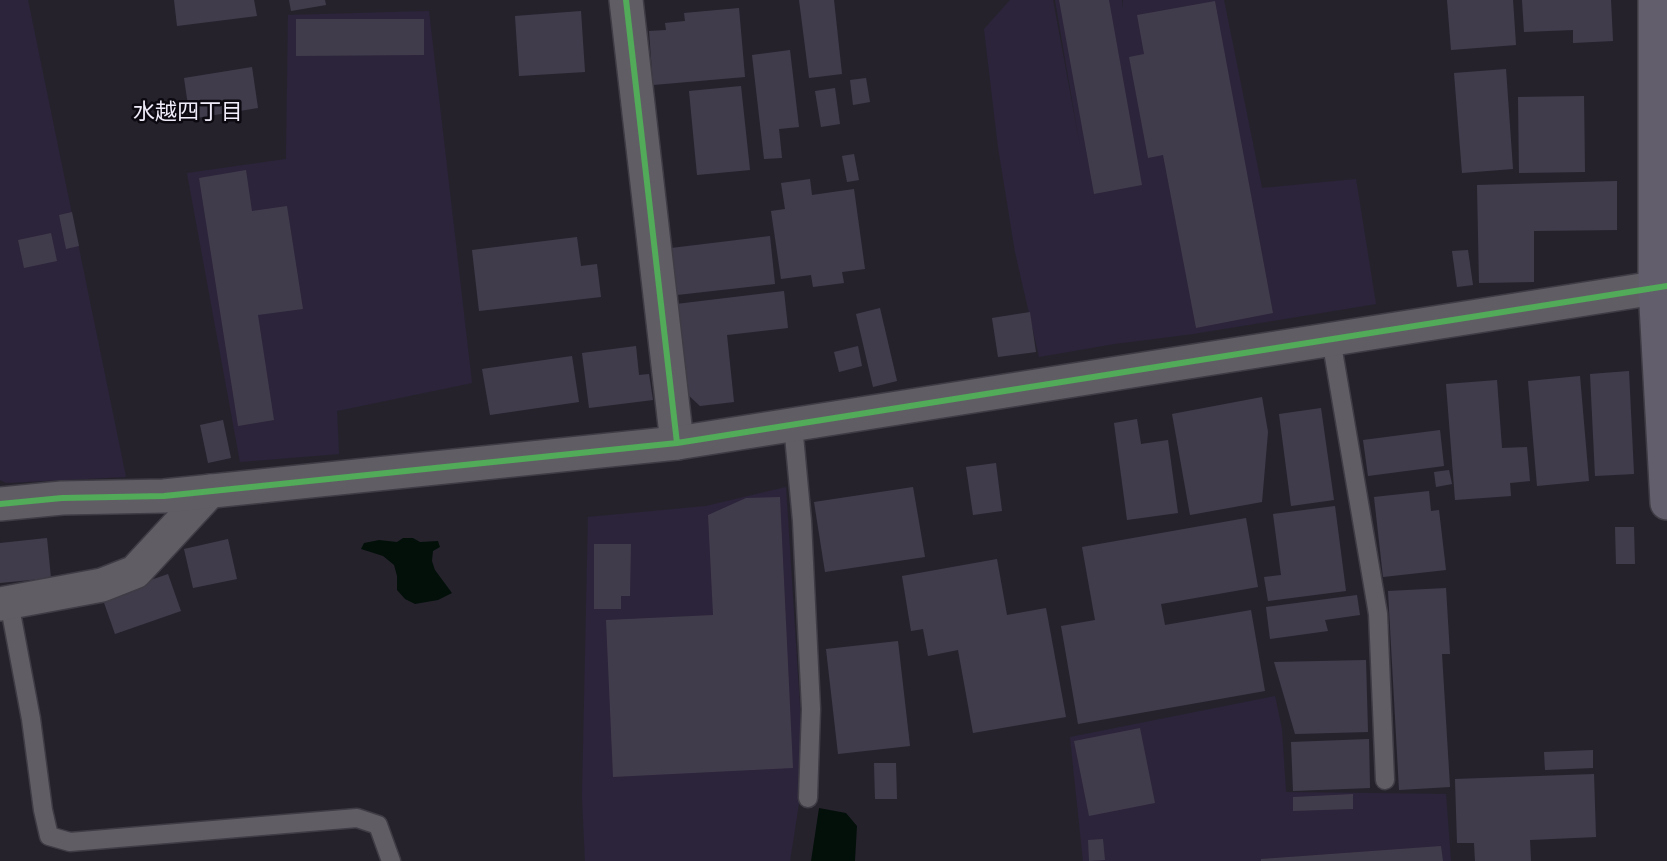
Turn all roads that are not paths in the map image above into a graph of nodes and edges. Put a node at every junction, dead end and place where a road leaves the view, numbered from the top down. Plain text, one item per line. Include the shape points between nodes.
1 (626, 0) edge
2 (1655, 0) edge
3 (1661, 287) edge
4 (1331, 339) junction
5 (793, 424) junction
6 (677, 443) junction
7 (210, 491) junction
8 (1667, 503) edge
9 (0, 504) edge
10 (4, 603) edge
11 (1385, 780) dead end
12 (808, 798) dead end
13 (391, 861) edge

1 - 6 street
2 - 3 highway
3 - 4 street
3 - 8 highway
4 - 5 street
4 - 11 lane via 1378,614
5 - 6 street
5 - 12 lane via 802,520 810,697
6 - 7 street
7 - 9 street
7 - 10 street via 135,572 102,585
10 - 13 lane via 31,719 49,836 70,842 357,818 378,825

